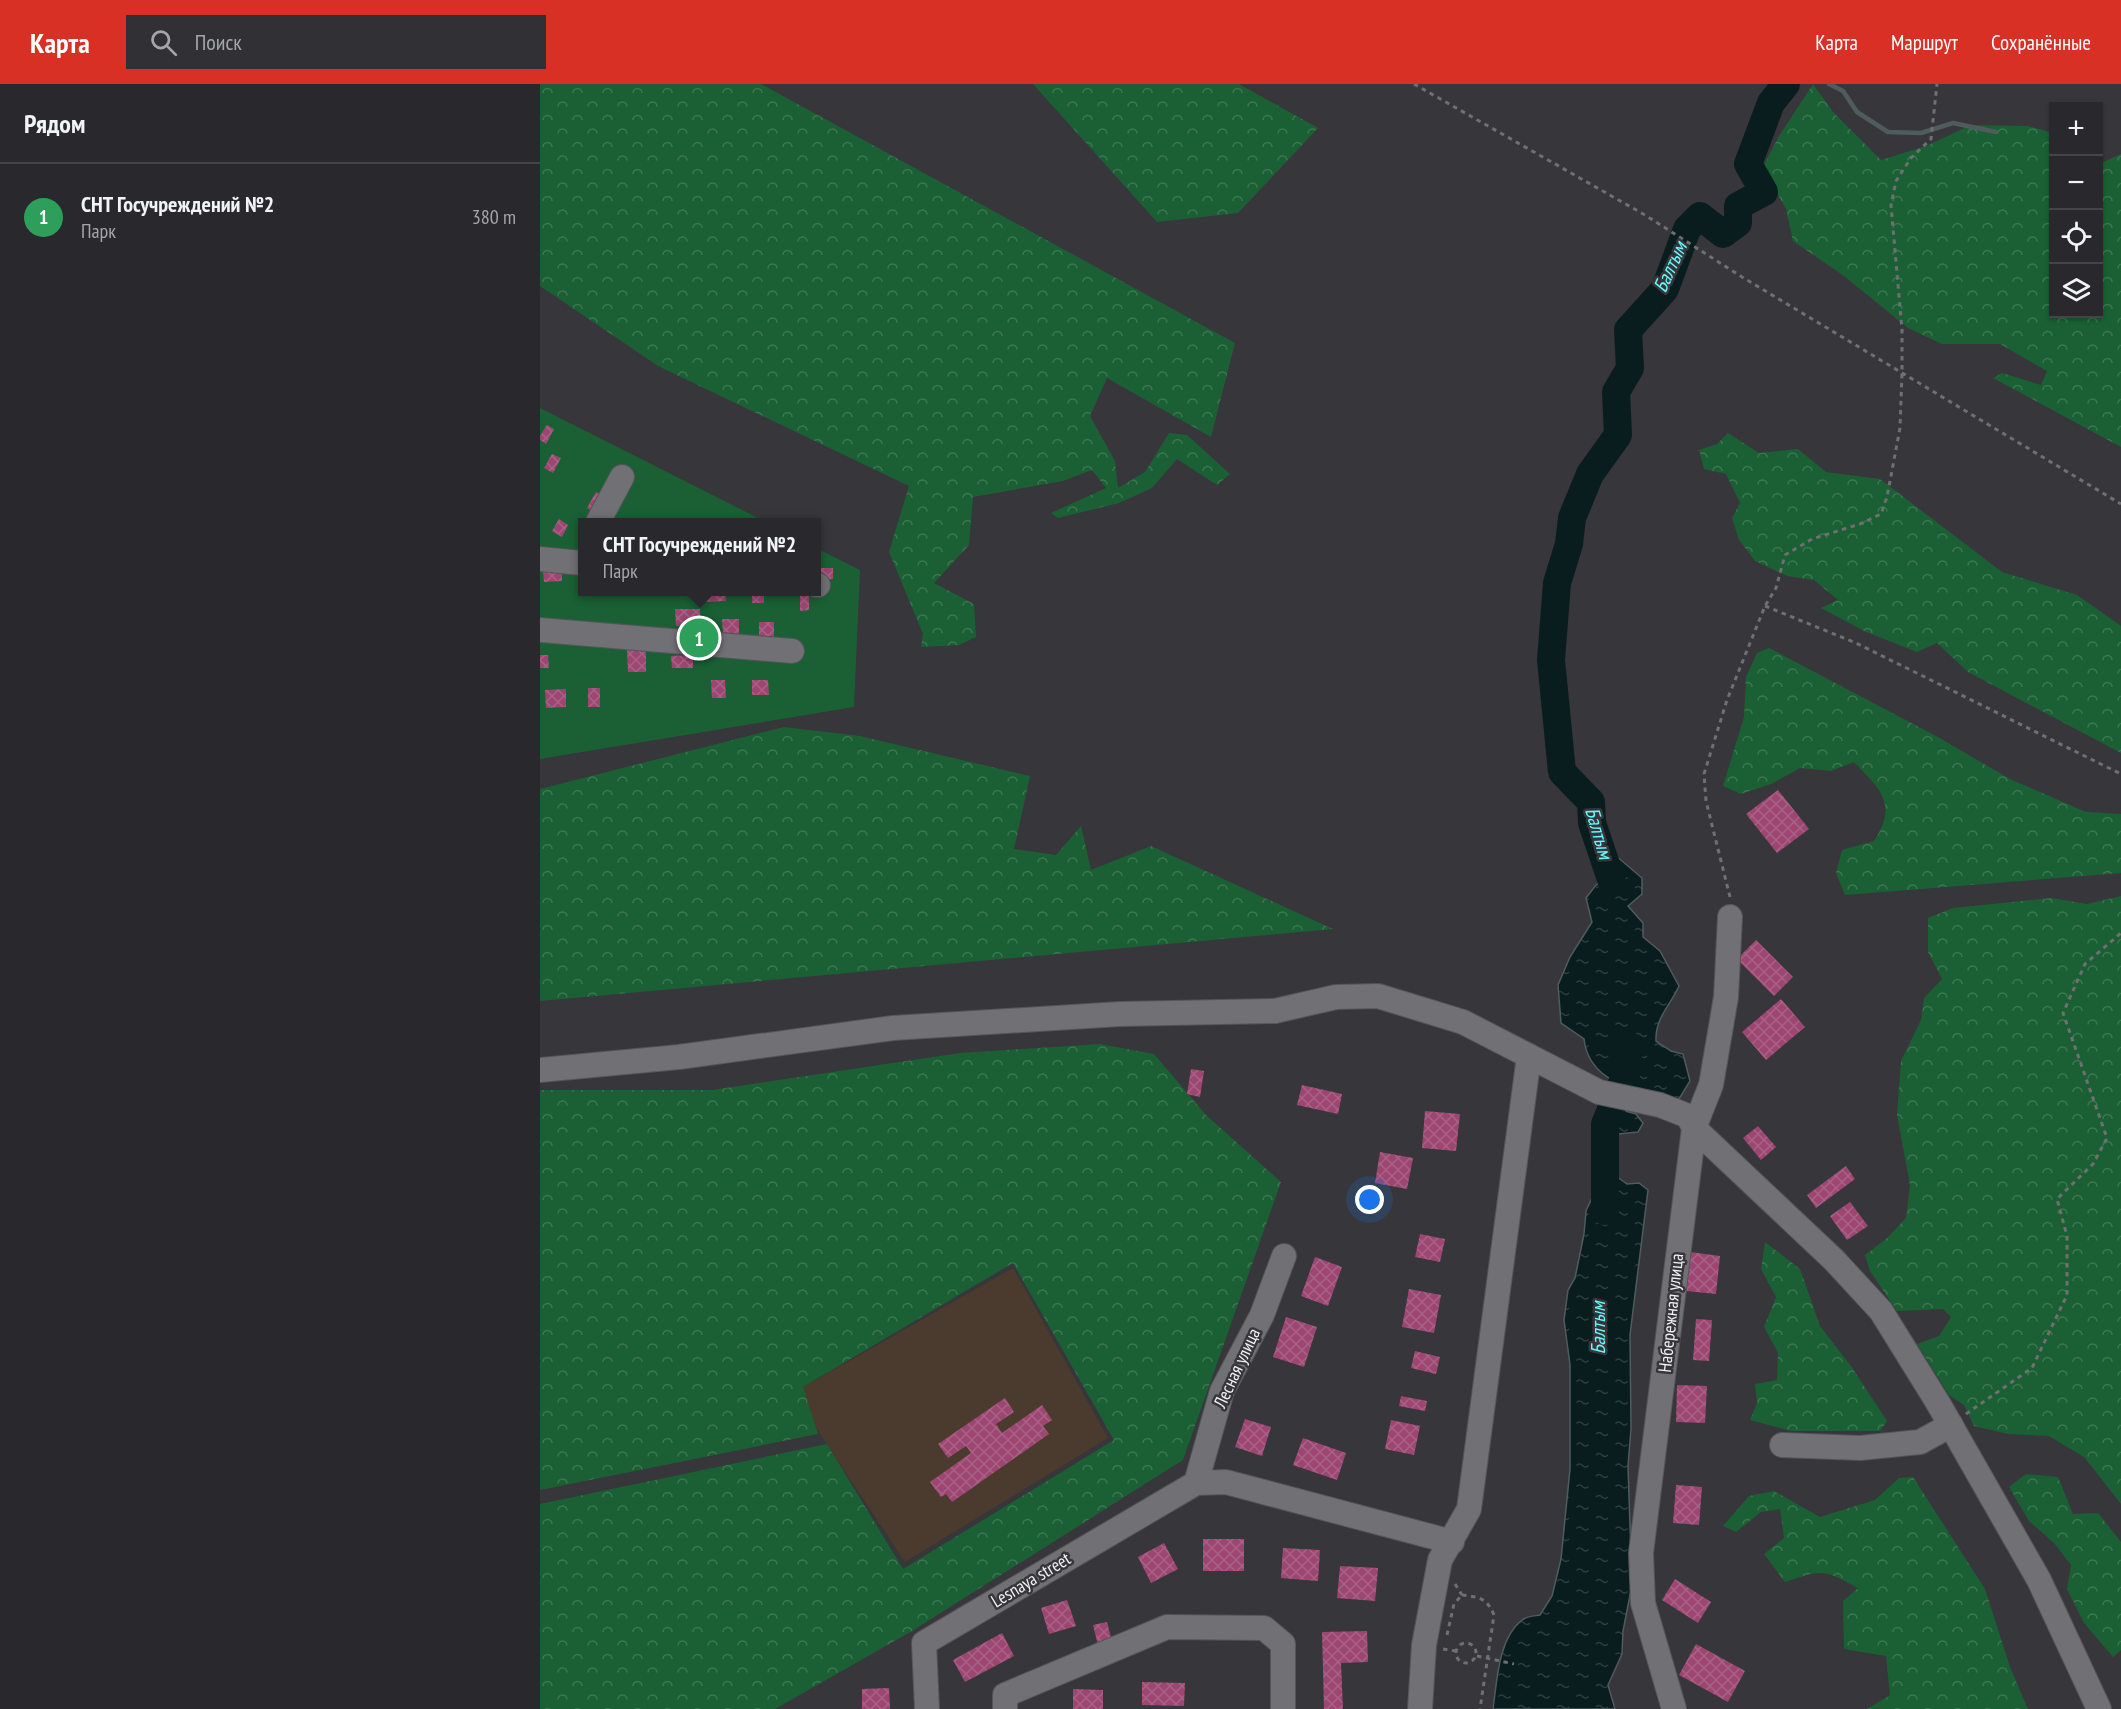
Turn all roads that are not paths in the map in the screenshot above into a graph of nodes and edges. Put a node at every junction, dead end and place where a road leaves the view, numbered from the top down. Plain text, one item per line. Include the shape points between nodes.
1 (622, 477) dead end
2 (600, 518) edge
3 (540, 559) edge
4 (578, 560) edge
5 (540, 630) edge
6 (792, 651) dead end
7 (1730, 917) road end
8 (1529, 1056) junction
9 (540, 1070) edge
10 (1694, 1128) junction
11 (1284, 1256) dead end
12 (1950, 1425) junction
13 (1782, 1445) dead end
14 (1196, 1483) junction
15 (1452, 1542) junction
16 (927, 1709) edge
17 (1005, 1709) edge
18 (1283, 1709) edge
19 (1420, 1709) edge
20 (1674, 1709) edge
21 (2099, 1709) edge

1 - 2 street
3 - 4 street
5 - 6 street
7 - 10 street, Набережная улица via 1724,1008 1711,1084
8 - 9 street via 1463,1022 1378,996 1336,997 1275,1011 1120,1014 894,1028
8 - 10 street via 1599,1092 1660,1105 1688,1116
8 - 15 street via 1469,1509
10 - 12 street via 1834,1260 1881,1311
10 - 20 street, Набережная улица via 1641,1553 1643,1603
11 - 14 street, Лесная улица via 1262,1316 1222,1391
12 - 13 street via 1920,1443 1860,1448
12 - 21 street via 2039,1580
14 - 15 street via 1226,1482
14 - 16 street, Lesnaya street via 924,1643
15 - 19 street via 1440,1560 1424,1645
17 - 18 street via 1005,1695 1167,1627 1264,1628 1283,1644

